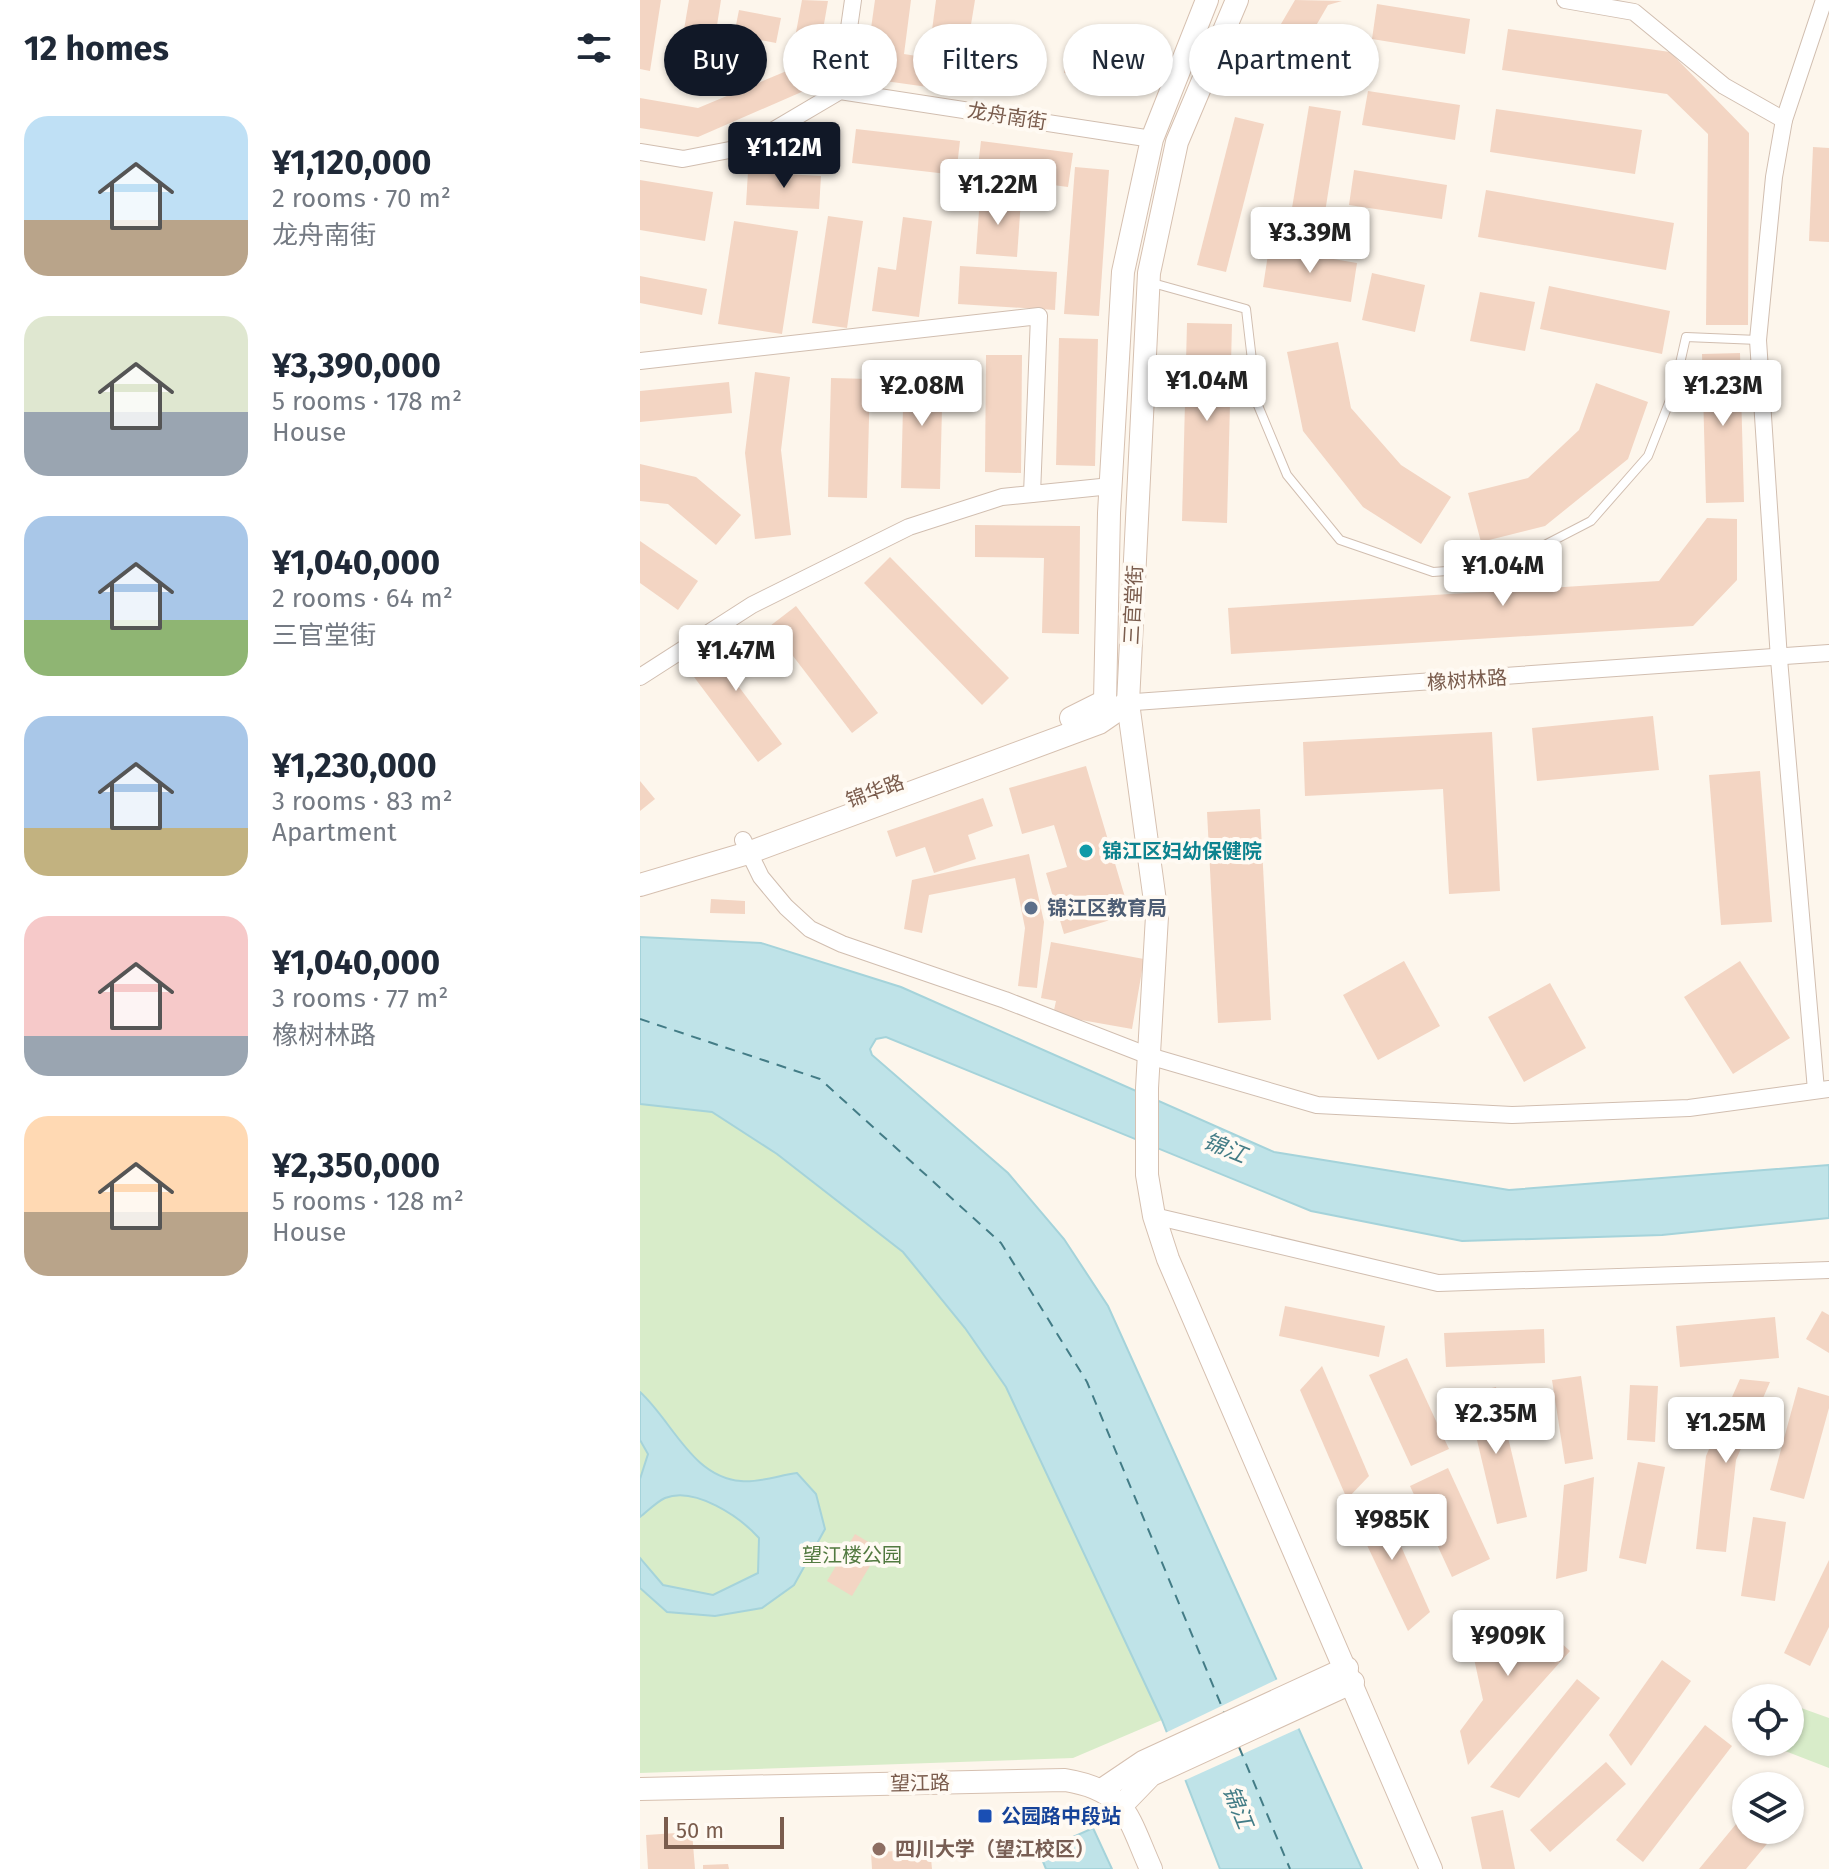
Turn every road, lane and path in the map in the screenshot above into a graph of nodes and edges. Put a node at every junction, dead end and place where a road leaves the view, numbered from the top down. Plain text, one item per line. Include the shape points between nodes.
1 (853, 0) edge
2 (1207, 0) edge
3 (1237, 0) edge
4 (1565, 0) edge
5 (1824, 0) edge
6 (850, 24) edge
7 (832, 96) edge
8 (872, 96) edge
9 (1784, 120) junction
10 (1152, 139) junction
11 (640, 152) edge
12 (1148, 282) junction
13 (1758, 340) junction
14 (640, 361) edge
15 (1111, 486) junction
16 (1032, 494) junction
17 (1829, 653) edge
18 (1779, 659) junction
19 (640, 677) edge
20 (1105, 701) junction
21 (1128, 703) junction
22 (745, 846) junction
23 (640, 869) edge
24 (640, 885) edge
25 (1149, 1056) junction
26 (1822, 1089) edge
27 (1154, 1216) junction
28 (1829, 1270) edge
29 (1350, 1675) junction
30 (1147, 1768) junction
31 (640, 1789) edge
32 (1103, 1789) junction
33 (1122, 1805) junction
34 (1151, 1869) edge
35 (1431, 1869) edge

1 - 6 street
2 - 10 main road, 三官堂街
3 - 12 main road, 三官堂街 via 1177,142
4 - 9 street via 1634,12 1724,86
5 - 9 street
7 - 11 street via 745,147 683,159
8 - 10 street, 龙舟南街
9 - 13 street
10 - 15 main road, 三官堂街 via 1123,272
12 - 13 lane via 1246,309 1257,403 1287,475 1340,540 1433,572 1502,567 1591,521 1648,456 1674,390 1686,337
12 - 21 main road, 三官堂街
13 - 18 street
14 - 16 street via 1039,316
15 - 16 street
15 - 20 main road, 三官堂街
16 - 19 street via 1002,497 909,527 752,605
17 - 18 street, 橡树林路
18 - 21 street, 橡树林路
18 - 26 street
20 - 21 street, 橡树林路
20 - 22 main road, 锦华路 via 1089,712
21 - 22 main road via 1099,723
21 - 25 main road, 三官堂街 via 1157,916
22 - 23 main road, 锦华路
22 - 24 main road
22 - 25 street via 769,887 810,929
25 - 26 street via 1317,1105 1512,1115 1689,1108
25 - 27 main road, 三官堂街 via 1147,1175
27 - 28 street via 1438,1283
27 - 29 main road, 三官堂街 via 1168,1259
29 - 30 main road
29 - 35 main road, 三官堂街
30 - 32 main road
30 - 33 main road
31 - 32 main road, 望江路 via 1065,1780
32 - 33 main road, 望江路
33 - 34 main road, 望江路

